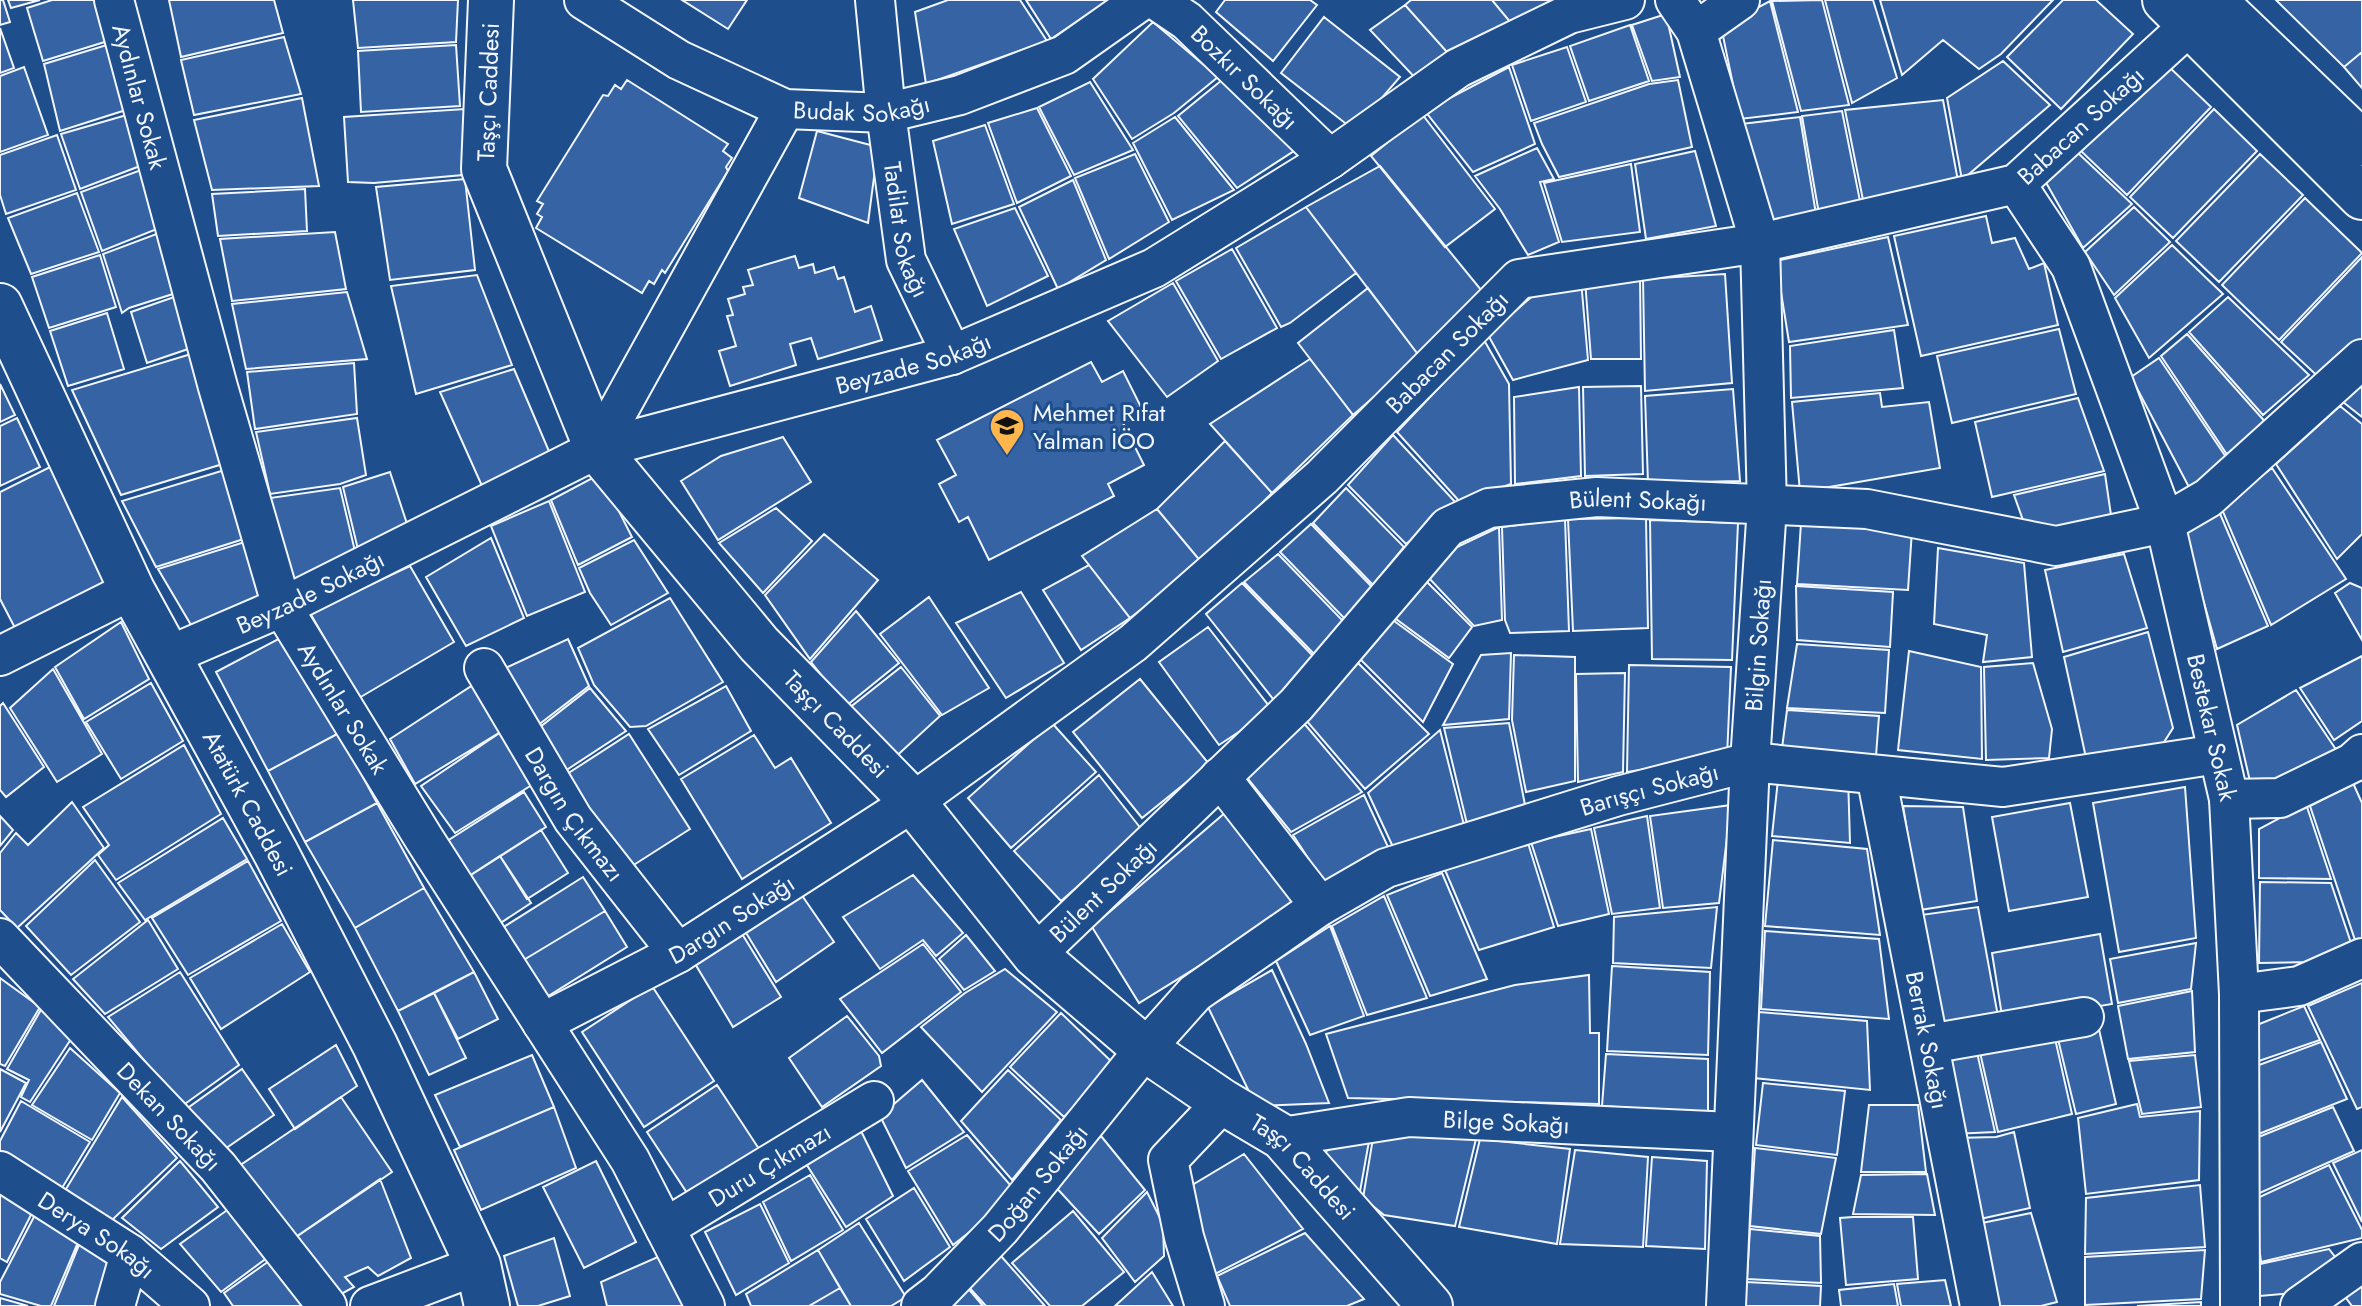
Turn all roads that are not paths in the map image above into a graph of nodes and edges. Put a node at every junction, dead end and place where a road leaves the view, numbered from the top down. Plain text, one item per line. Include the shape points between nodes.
1 (114, 0) edge
2 (491, 0) edge
3 (584, 0) edge
4 (875, 0) edge
5 (1142, 0) edge
6 (1625, 0) edge
7 (1675, 0) edge
8 (1740, 0) edge
9 (2200, 6) edge
10 (1182, 7) edge
11 (1696, 31) junction
12 (785, 109) junction
13 (886, 113) junction
14 (2362, 143) edge
15 (1330, 159) junction
16 (2016, 184) junction
17 (2362, 197) edge
18 (1760, 243) junction
19 (0, 306) edge
20 (952, 355) junction
21 (2362, 359) edge
22 (597, 449) junction
23 (1767, 506) junction
24 (2165, 523) junction
25 (132, 590) junction
26 (282, 607) junction
27 (0, 656) edge
28 (168, 656) junction
29 (484, 668) dead end
30 (2218, 754) junction
31 (2362, 754) edge
32 (1750, 762) junction
33 (1876, 775) junction
34 (1220, 777) junction
35 (2229, 799) junction
36 (913, 802) junction
37 (1320, 906) junction
38 (0, 938) edge
39 (678, 953) junction
40 (1035, 955) junction
41 (2362, 958) edge
42 (2239, 994) junction
43 (2084, 1017) dead end
44 (542, 1023) junction
45 (1929, 1044) junction
46 (1145, 1049) junction
47 (874, 1101) dead end
48 (1223, 1102) junction
49 (1732, 1132) junction
50 (1282, 1137) junction
51 (0, 1171) edge
52 (665, 1228) junction
53 (130, 1254) junction
54 (2362, 1262) edge
55 (482, 1286) edge
56 (115, 1306) edge
57 (190, 1306) edge
58 (327, 1306) edge
59 (370, 1306) edge
60 (705, 1306) edge
61 (921, 1306) edge
62 (1205, 1306) edge
63 (1430, 1306) edge
64 (1726, 1306) edge
65 (1980, 1306) edge
66 (2240, 1306) edge
67 (2300, 1306) edge

1 - 26 street, Aydınlar Sokak
2 - 22 street, Taşçı Caddesi via 484,169
3 - 12 street, Budak Sokağı via 679,60
4 - 13 street, Tadilat Sokağı
5 - 13 street, Budak Sokağı via 1064,55 960,95
6 - 15 street, Beyzade Sokağı via 1569,14 1458,68
7 - 11 street, Bilgin Sokağı
8 - 11 street
9 - 14 street
9 - 16 street, Babacan Sokağı
9 - 17 street
10 - 15 street, Bozkır Sokağı
11 - 18 street, Bilgin Sokağı
12 - 13 street, Budak Sokağı
12 - 22 street
13 - 20 street, Tadilat Sokağı via 906,260
15 - 20 street, Beyzade Sokağı via 1154,268
16 - 18 street, Babacan Sokağı
16 - 24 street, Bestekar Sokak via 2071,267
18 - 23 street, Bilgin Sokağı
18 - 36 street, Babacan Sokağı via 1519,279 1322,477 1133,643
19 - 25 street, Atatürk Caddesi
20 - 22 street, Beyzade Sokağı
21 - 24 street, Bülent Sokağı via 2208,498
22 - 26 street, Beyzade Sokağı
22 - 36 street, Taşçı Caddesi via 759,644
23 - 24 street, Bülent Sokağı via 1867,509 2056,546
23 - 32 street, Bilgin Sokağı
23 - 34 street, Bülent Sokağı via 1597,497 1489,508 1448,527 1296,705
24 - 30 street, Bestekar Sokak
25 - 27 street
25 - 28 street, Atatürk Caddesi
26 - 28 street, Beyzade Sokağı
26 - 44 street, Aydınlar Sokak
28 - 55 street, Atatürk Caddesi via 375,1045
29 - 39 street, Dargın Çıkmazı via 573,819
30 - 33 street, Barışçı Sokağı via 2003,787
30 - 35 street, Bestekar Sokak
31 - 35 street via 2280,798
32 - 33 street, Barışçı Sokağı
32 - 37 street, Barışçı Sokağı via 1618,796 1386,868
32 - 49 street, Bilgin Sokağı
33 - 45 street, Berrak Sokağı
34 - 37 street
34 - 40 street, Bülent Sokağı
35 - 42 street, Bestekar Sokak
36 - 39 street, Dargın Sokağı
36 - 40 street, Taşçı Caddesi
37 - 46 street, Barışçı Sokağı via 1195,993
38 - 58 street, Dekan Sokağı via 218,1167
39 - 44 street, Dargın Sokağı
40 - 46 street, Taşçı Caddesi
41 - 42 street via 2299,986
42 - 66 street, Bestekar Sokak
43 - 45 street
44 - 52 street, Aydınlar Sokak via 630,1160
45 - 65 street, Berrak Sokağı
46 - 48 street, Taşçı Caddesi
46 - 61 street, Doğan Sokağı via 1000,1229
47 - 52 street, Duru Çıkmazı
48 - 50 street, Taşçı Caddesi
48 - 62 street via 1168,1160
49 - 50 street, Bilge Sokağı via 1409,1117
49 - 64 street, Bilgin Sokağı
50 - 63 street, Taşçı Caddesi
51 - 53 street, Derya Sokağı
52 - 60 street, Aydınlar Sokak
53 - 56 street
53 - 57 street, Derya Sokağı
54 - 67 street
55 - 59 street

